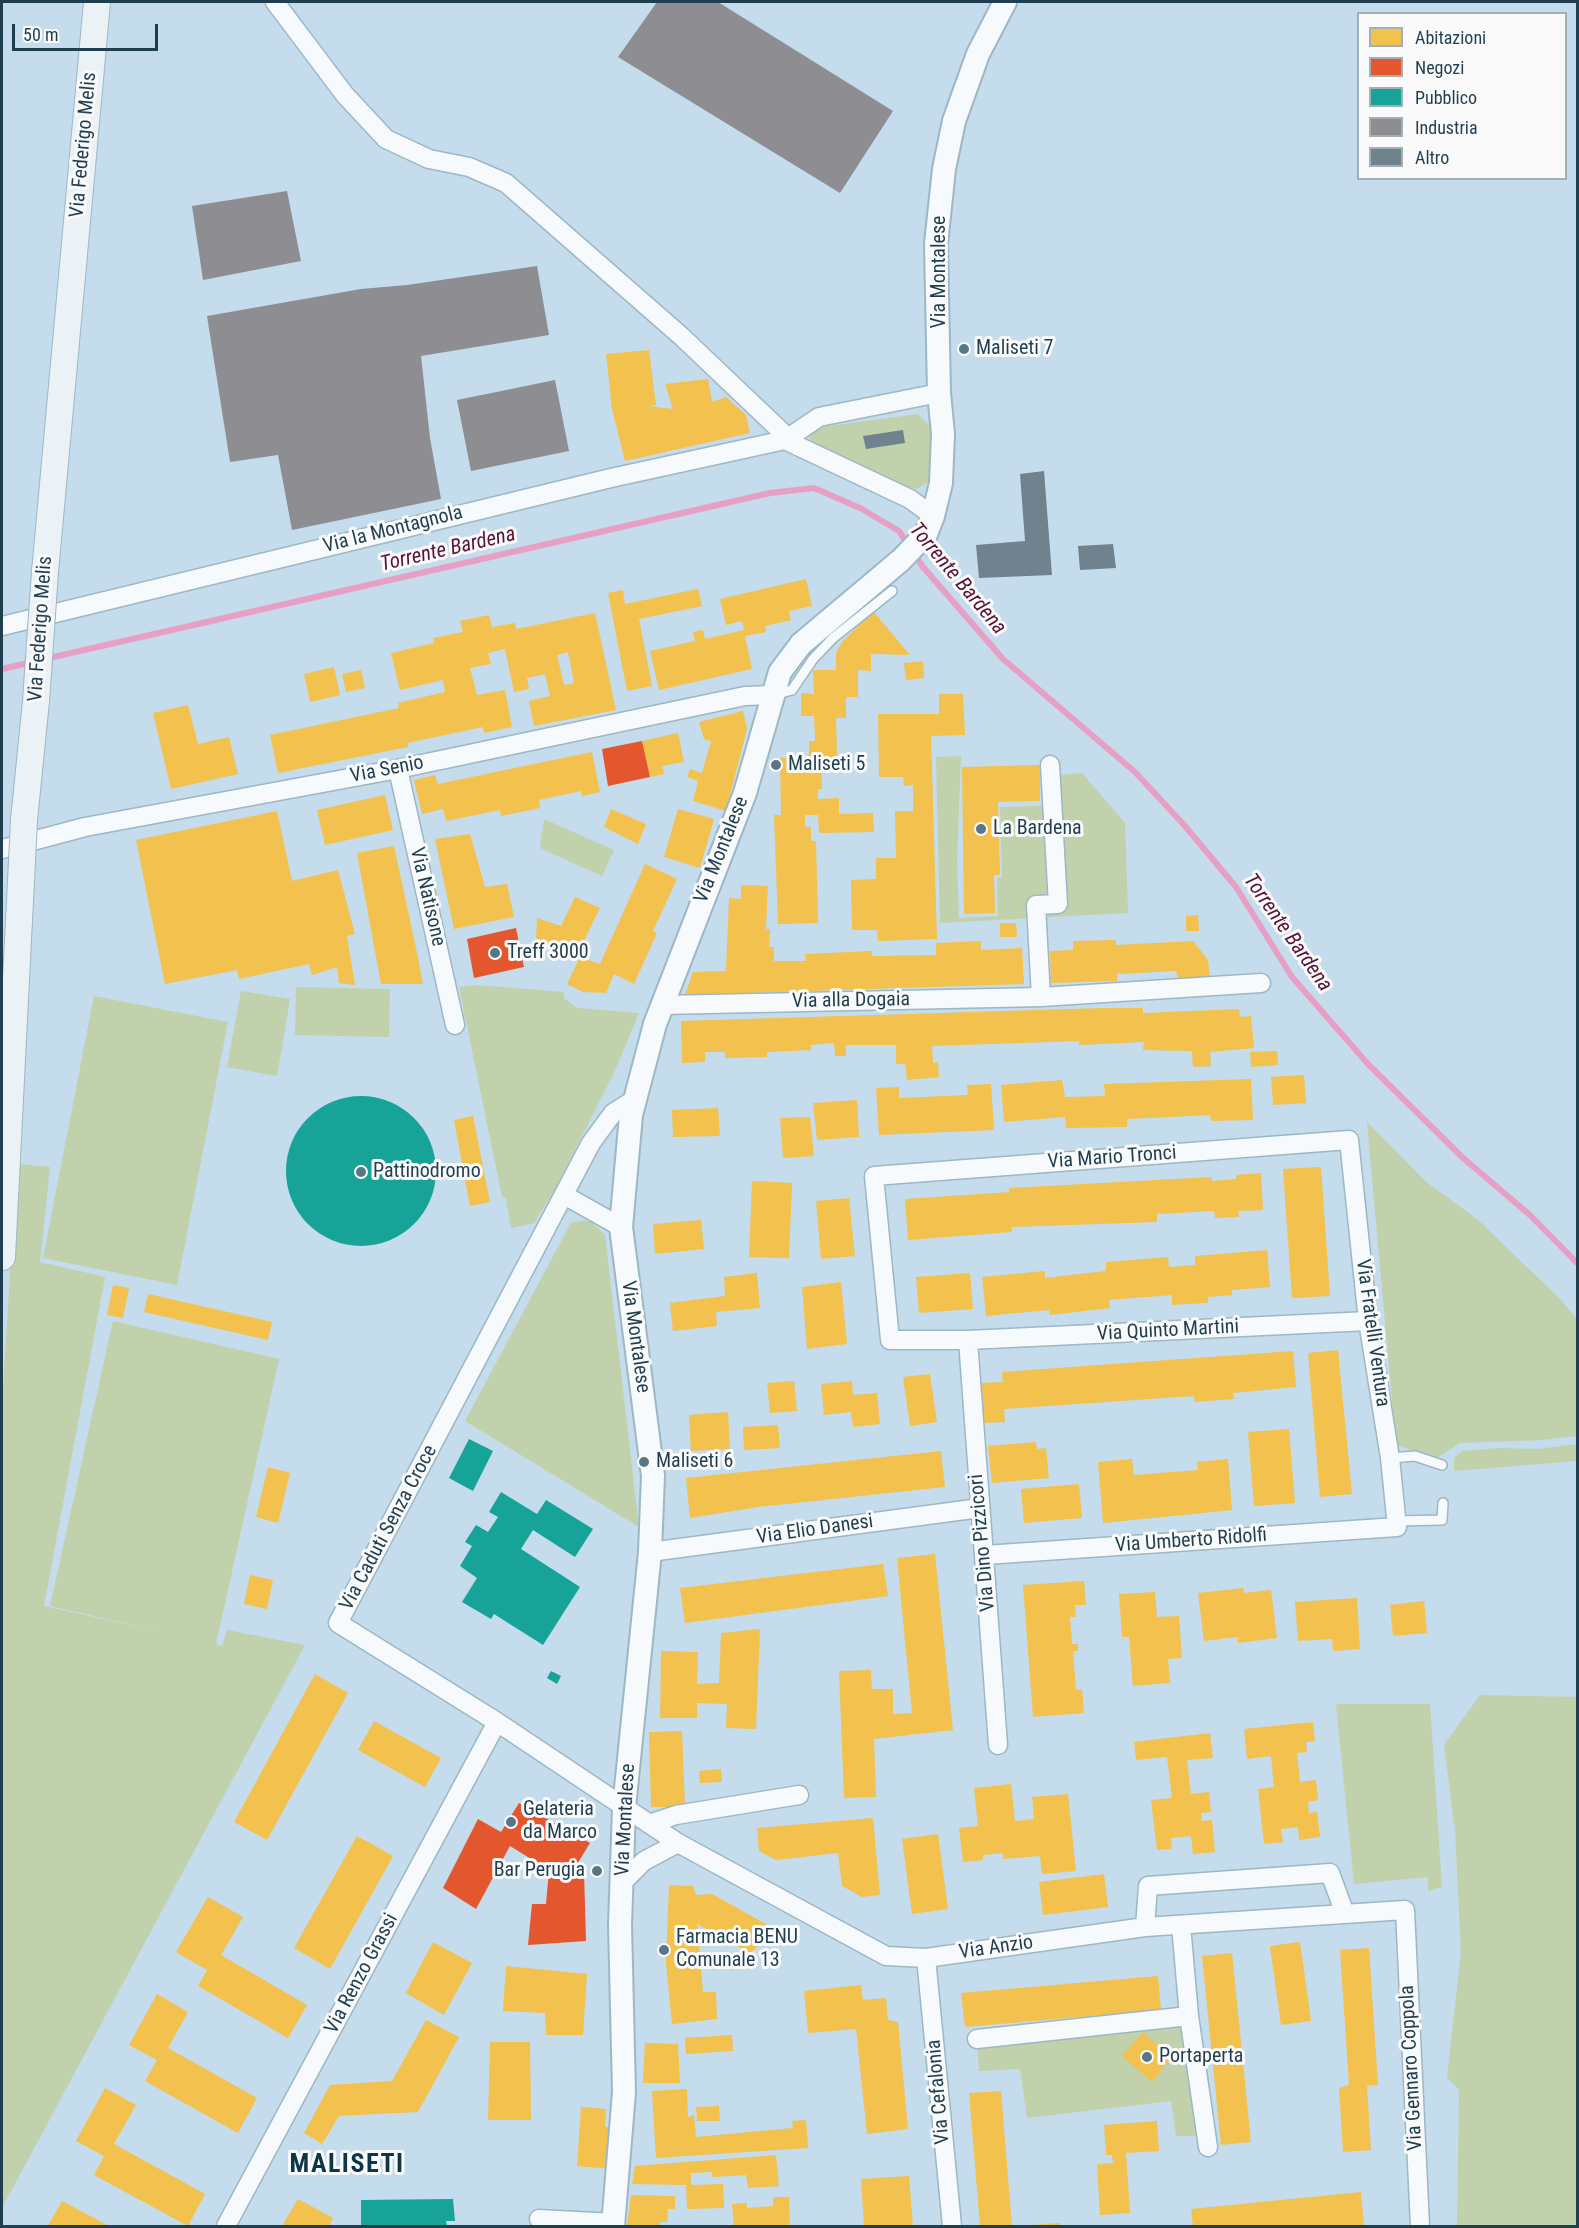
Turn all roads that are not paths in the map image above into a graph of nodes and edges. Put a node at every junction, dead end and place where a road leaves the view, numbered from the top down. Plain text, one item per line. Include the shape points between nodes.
1 (97, 2) edge
2 (275, 2) edge
3 (1005, 2) edge
4 (939, 393) junction
5 (785, 440) junction
6 (929, 525) junction
7 (892, 591) dead end
8 (2, 626) edge
9 (772, 695) junction
10 (1050, 765) dead end
11 (398, 769) junction
12 (11, 855) edge
13 (1261, 983) dead end
14 (1041, 997) junction
15 (662, 1005) junction
16 (454, 1025) dead end
17 (635, 1099) junction
18 (1349, 1140) joint
19 (874, 1176) joint
20 (564, 1196) junction
21 (621, 1227) junction
22 (2, 1257) edge
23 (1368, 1321) junction
24 (968, 1340) junction
25 (1390, 1458) junction
26 (1442, 1465) dead end
27 (1443, 1503) dead end
28 (980, 1508) junction
29 (1397, 1524) junction
30 (650, 1552) junction
31 (985, 1555) junction
32 (497, 1722) junction
33 (998, 1745) dead end
34 (799, 1795) dead end
35 (624, 1808) junction
36 (649, 1824) junction
37 (678, 1843) junction
38 (622, 1883) junction
39 (1405, 1910) joint
40 (1346, 1914) junction
41 (1181, 1925) junction
42 (1145, 1927) junction
43 (926, 1958) junction
44 (1189, 2016) junction
45 (977, 2038) dead end
46 (1208, 2147) dead end
47 (539, 2219) dead end
48 (614, 2225) edge
49 (226, 2226) edge
50 (952, 2226) edge
51 (1420, 2226) edge

1 - 12 main road, Via Federigo Melis, bridge via 36,701 24,820
2 - 5 street via 345,95 386,139 429,159 469,167 506,183 681,336 782,432
3 - 4 street, Via Montalese via 978,54 954,121 944,169 936,244
4 - 5 street via 819,417
4 - 6 street, Via Montalese via 944,434 941,483
5 - 6 street via 910,499
5 - 8 street, Via la Montagnola
6 - 9 street, Via Montalese via 901,560 801,644 780,672
7 - 9 lane via 834,638 813,659 792,690
9 - 11 street, Via Senio via 745,696
9 - 15 street, Via Montalese via 745,793
10 - 14 street via 1058,904 1036,905
11 - 12 street, Via Senio via 85,827
11 - 16 street, Via Natisone
12 - 22 main road, Via Federigo Melis
13 - 14 street, Via alla Dogaia
14 - 15 street, Via alla Dogaia
15 - 17 street, Via Montalese
17 - 20 street, Via Caduti Senza Croce via 606,1120
17 - 21 street, Via Montalese
18 - 19 street, Via Mario Tronci
18 - 23 street, Via Fratelli Ventura
19 - 24 street, Via Quinto Martini via 890,1340
20 - 21 street
20 - 32 street, Via Caduti Senza Croce via 338,1623
21 - 30 street, Via Montalese via 653,1476
23 - 24 street, Via Quinto Martini
23 - 25 street, Via Fratelli Ventura
24 - 28 street, Via Dino Pizzicori
25 - 26 lane via 1415,1456
25 - 29 street, Via Fratelli Ventura
27 - 29 lane via 1442,1520
28 - 30 street, Via Elio Danesi
28 - 31 street, Via Dino Pizzicori
29 - 31 street, Via Umberto Ridolfi
30 - 35 street, Via Montalese
31 - 33 street, Via Dino Pizzicori
32 - 35 street, Via Caduti Senza Croce
32 - 49 street, Via Renzo Grassi
34 - 36 street via 676,1815
35 - 36 street, Via Anzio
35 - 38 street, Via Montalese
36 - 37 street, Via Anzio
37 - 38 street via 644,1861
37 - 43 street, Via Anzio via 870,1949 903,1959
38 - 48 street, Via Montalese via 624,2092
39 - 40 street, Via Anzio
39 - 51 street, Via Gennaro Coppola
40 - 41 street, Via Anzio
40 - 42 street via 1330,1873 1148,1886
41 - 42 street, Via Anzio
41 - 44 street
42 - 43 street, Via Anzio
43 - 50 street, Via Cefalonia
44 - 45 street
44 - 46 street
47 - 48 street

